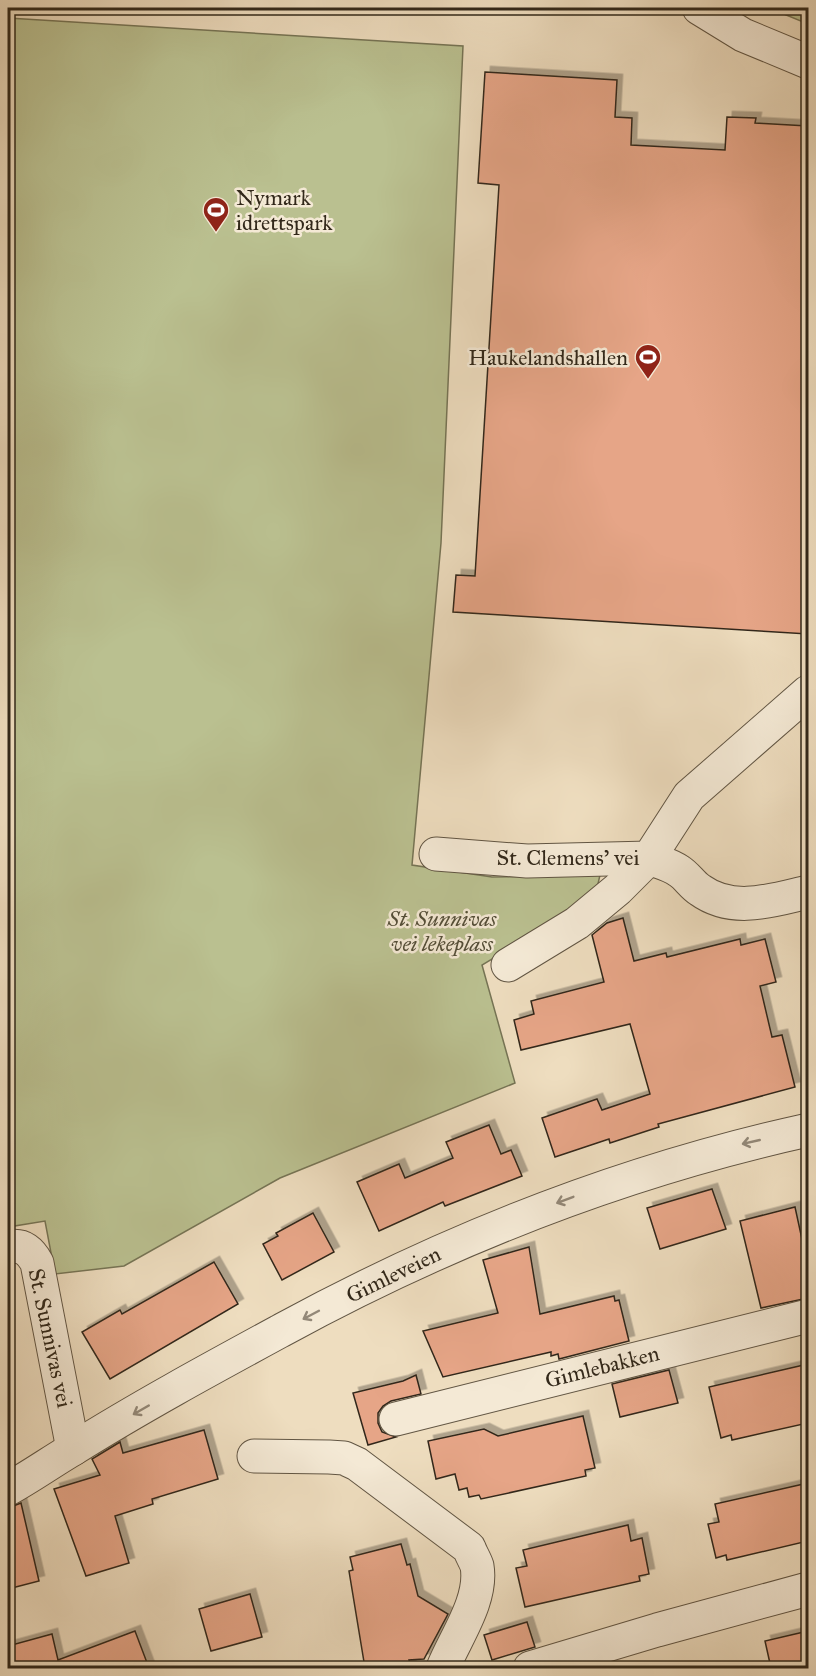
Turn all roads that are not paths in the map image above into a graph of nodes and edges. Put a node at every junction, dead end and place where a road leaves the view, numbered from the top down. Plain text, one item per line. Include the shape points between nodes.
1 (699, 8) edge
2 (808, 62) edge
3 (808, 692) edge
4 (436, 854) dead end
5 (649, 858) junction
6 (808, 892) edge
7 (508, 965) dead end
8 (808, 1130) edge
9 (8, 1247) edge
10 (808, 1316) edge
11 (396, 1419) dead end
12 (72, 1449) junction
13 (254, 1456) dead end
14 (8, 1489) edge
15 (808, 1589) edge
16 (443, 1668) edge
17 (530, 1668) edge

1 - 2 street via 743,35
3 - 5 street, St. Clemens' vei via 689,796
4 - 5 street, St. Clemens' vei via 527,861
5 - 6 street via 680,872 712,898 731,904
5 - 7 street via 577,923
8 -> 12 street, Gimleveien via 703,1154 624,1178 436,1253 281,1330
9 - 12 street, St. Sunnivas vei via 24,1248 37,1263
10 - 11 street, Gimlebakken
12 - 14 street, Gimleveien
13 - 16 street via 344,1458 469,1548 477,1565 476,1585
15 - 17 street

